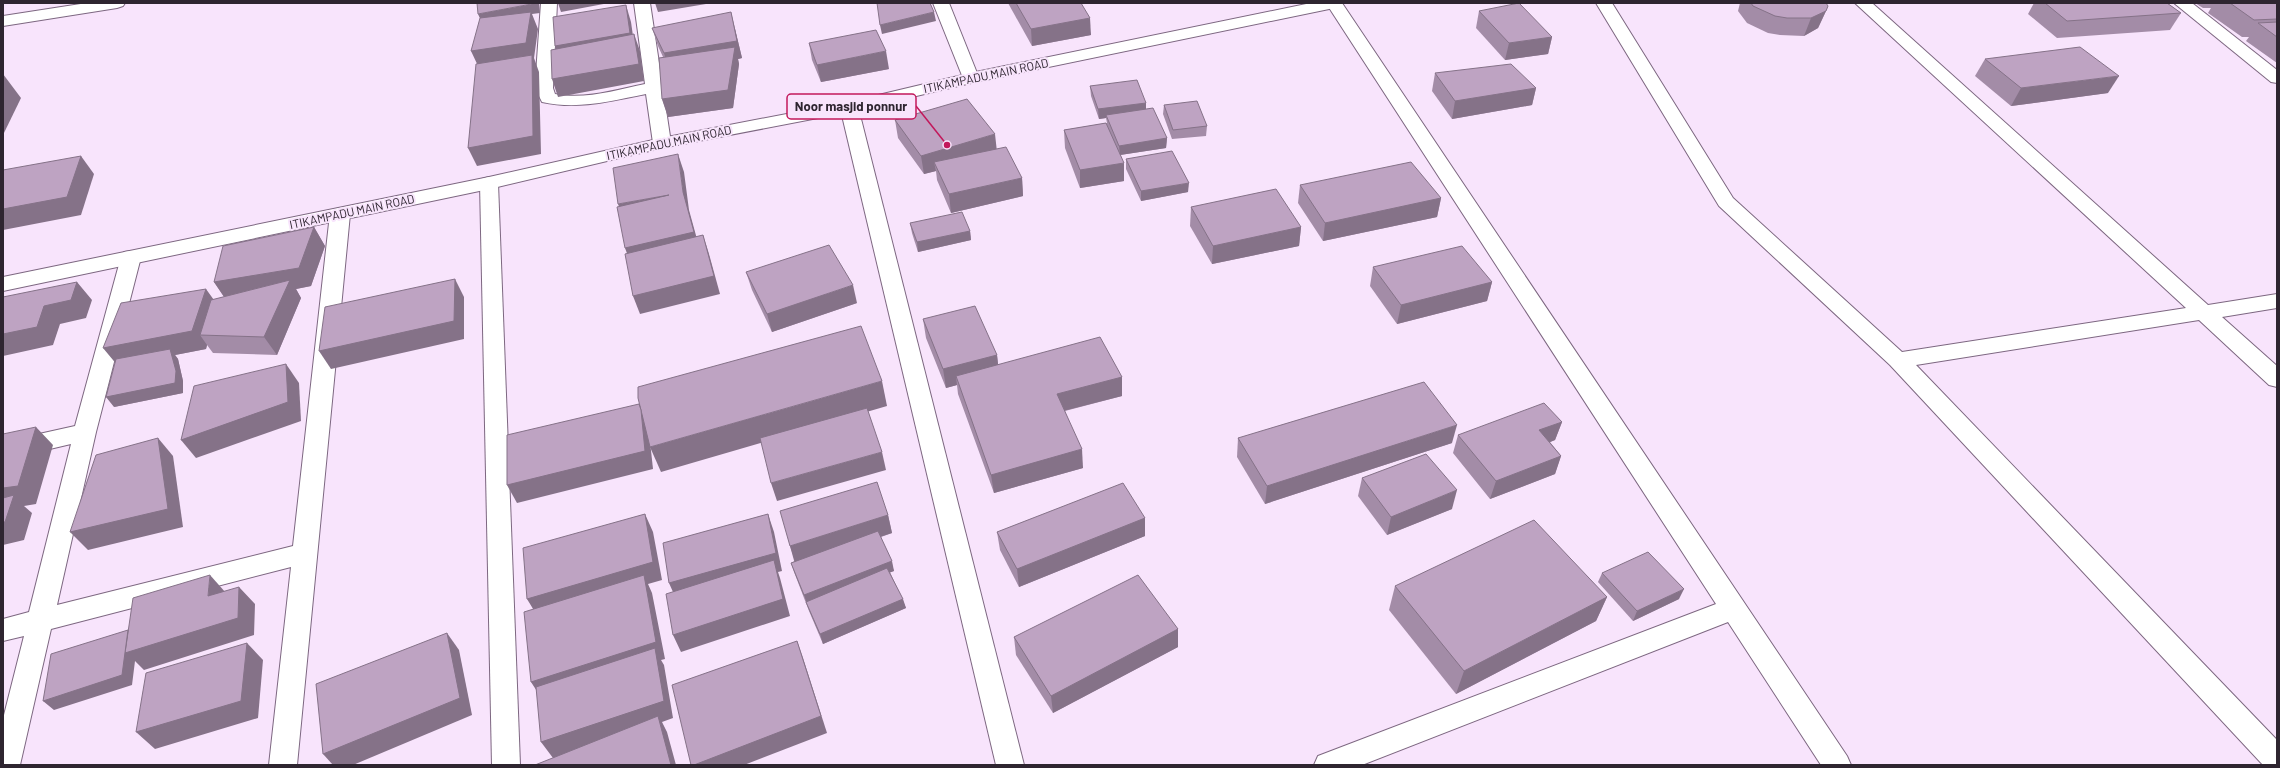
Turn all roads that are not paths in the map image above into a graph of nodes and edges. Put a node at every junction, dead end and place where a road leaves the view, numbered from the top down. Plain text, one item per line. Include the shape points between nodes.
1 (117, 3) edge
2 (549, 3) edge
3 (642, 3) edge
4 (941, 3) edge
5 (1334, 3) edge
6 (1604, 3) edge
7 (1863, 3) edge
8 (2182, 3) edge
9 (3, 21) edge
10 (971, 78) junction
11 (2277, 78) edge
12 (653, 88) junction
13 (849, 108) junction
14 (662, 144) junction
15 (489, 183) junction
16 (340, 214) junction
17 (131, 257) junction
18 (3, 284) edge
19 (2277, 301) edge
20 (2203, 313) junction
21 (1898, 360) junction
22 (2277, 379) edge
23 (85, 432) junction
24 (3, 451) edge
25 (305, 553) junction
26 (1734, 608) junction
27 (41, 619) junction
28 (3, 630) edge
29 (2277, 760) edge
30 (6, 765) edge
31 (283, 765) edge
32 (506, 765) edge
33 (1010, 765) edge
34 (1328, 765) edge
35 (1837, 765) edge

1 - 9 street
2 - 12 street via 544,88 548,98 559,101 586,99
3 - 12 street
4 - 10 street
5 - 10 street, ITIKAMPADU MAIN ROAD
5 - 26 street
6 - 21 street via 1726,202
7 - 20 street
8 - 11 street
10 - 13 street, ITIKAMPADU MAIN ROAD
12 - 14 street
13 - 14 street, ITIKAMPADU MAIN ROAD
13 - 33 street
14 - 15 street, ITIKAMPADU MAIN ROAD
15 - 16 street, ITIKAMPADU MAIN ROAD
15 - 32 street
16 - 17 street, ITIKAMPADU MAIN ROAD
16 - 25 street
17 - 18 street, ITIKAMPADU MAIN ROAD
17 - 23 street
19 - 20 street
20 - 21 street
20 - 22 street
21 - 29 street
23 - 24 street
23 - 27 street
25 - 27 street
25 - 31 street
26 - 34 street
26 - 35 street
27 - 28 street
27 - 30 street

